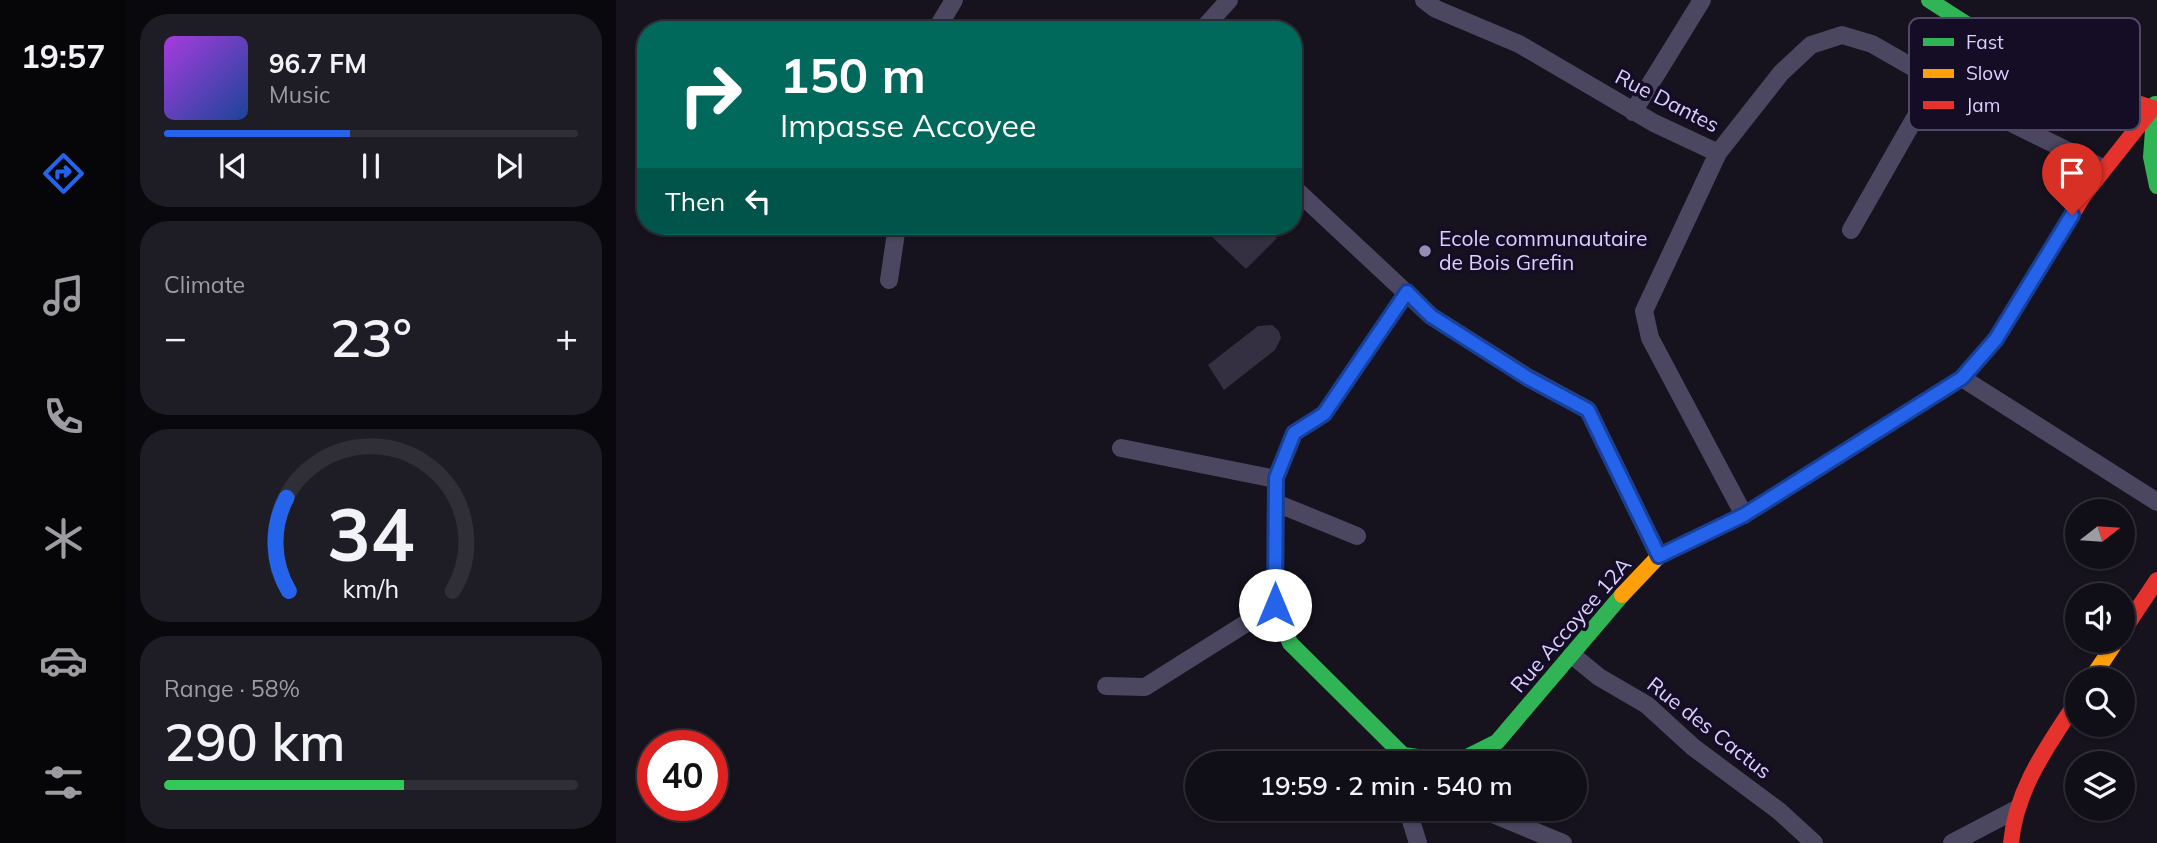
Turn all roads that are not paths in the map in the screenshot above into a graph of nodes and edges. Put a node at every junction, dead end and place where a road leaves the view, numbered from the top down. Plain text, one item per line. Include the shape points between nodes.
1 (954, 0) edge
2 (1228, 0) edge
3 (1424, 0) edge
4 (1702, 0) edge
5 (1929, 0) edge
6 (1958, 18) edge
7 (941, 21) edge
8 (1210, 21) edge
9 (1909, 65) edge
10 (2155, 104) edge
11 (1633, 111) junction
12 (2140, 122) edge
13 (1909, 129) edge
14 (2025, 130) edge
15 (2134, 130) edge
16 (1718, 153) junction
17 (2103, 168) junction
18 (2157, 186) edge
19 (1302, 195) edge
20 (1852, 230) dead end
21 (896, 235) edge
22 (888, 280) dead end
23 (1407, 292) junction
24 (1962, 378) junction
25 (1121, 448) dead end
26 (1276, 478) junction
27 (2157, 502) edge
28 (1276, 503) junction
29 (1744, 515) junction
30 (1357, 536) dead end
31 (1659, 556) junction
32 (2157, 580) edge
33 (1275, 605) junction
34 (2135, 613) edge
35 (1572, 655) junction
36 (1106, 686) dead end
37 (2065, 721) edge
38 (1396, 751) edge
39 (1479, 751) edge
40 (2015, 810) junction
41 (1411, 821) edge
42 (1510, 821) edge
43 (1418, 843) edge
44 (1563, 843) edge
45 (1814, 843) edge
46 (1952, 843) edge
47 (2011, 843) edge

1 - 7 street
2 - 8 street
3 - 11 street, Rue Dantes via 1519,44
4 - 11 street
5 - 6 street
9 - 16 street via 1872,44 1842,35 1811,45 1782,73
10 - 12 street, Rue Accoyee 12A
10 - 18 street via 2151,157
11 - 16 street, Rue Dantes
13 - 20 street
14 - 17 street
15 - 17 street, Rue Accoyee 12A
16 - 29 street, Rue Dantes via 1644,311 1650,338
17 - 24 street, Rue Accoyee 12A via 1996,339
19 - 23 street
21 - 22 street
23 - 26 street, Rue Accoyee 12A via 1324,414 1294,433
23 - 31 street via 1431,316 1588,410
24 - 27 street
24 - 29 street, Rue Accoyee 12A
25 - 26 street
26 - 28 street, Rue Accoyee 12A
28 - 30 street
28 - 33 street, Rue Accoyee 12A
29 - 31 street, Rue Accoyee 12A
31 - 35 street, Rue Accoyee 12A
32 - 34 street
33 - 36 street via 1145,687
33 - 38 street, Rue Accoyee 12A via 1290,643
35 - 39 street, Rue Accoyee 12A via 1497,742
35 - 45 street, Rue des Cactus via 1647,705
37 - 40 street
40 - 46 street
40 - 47 street
41 - 43 street
42 - 44 street

